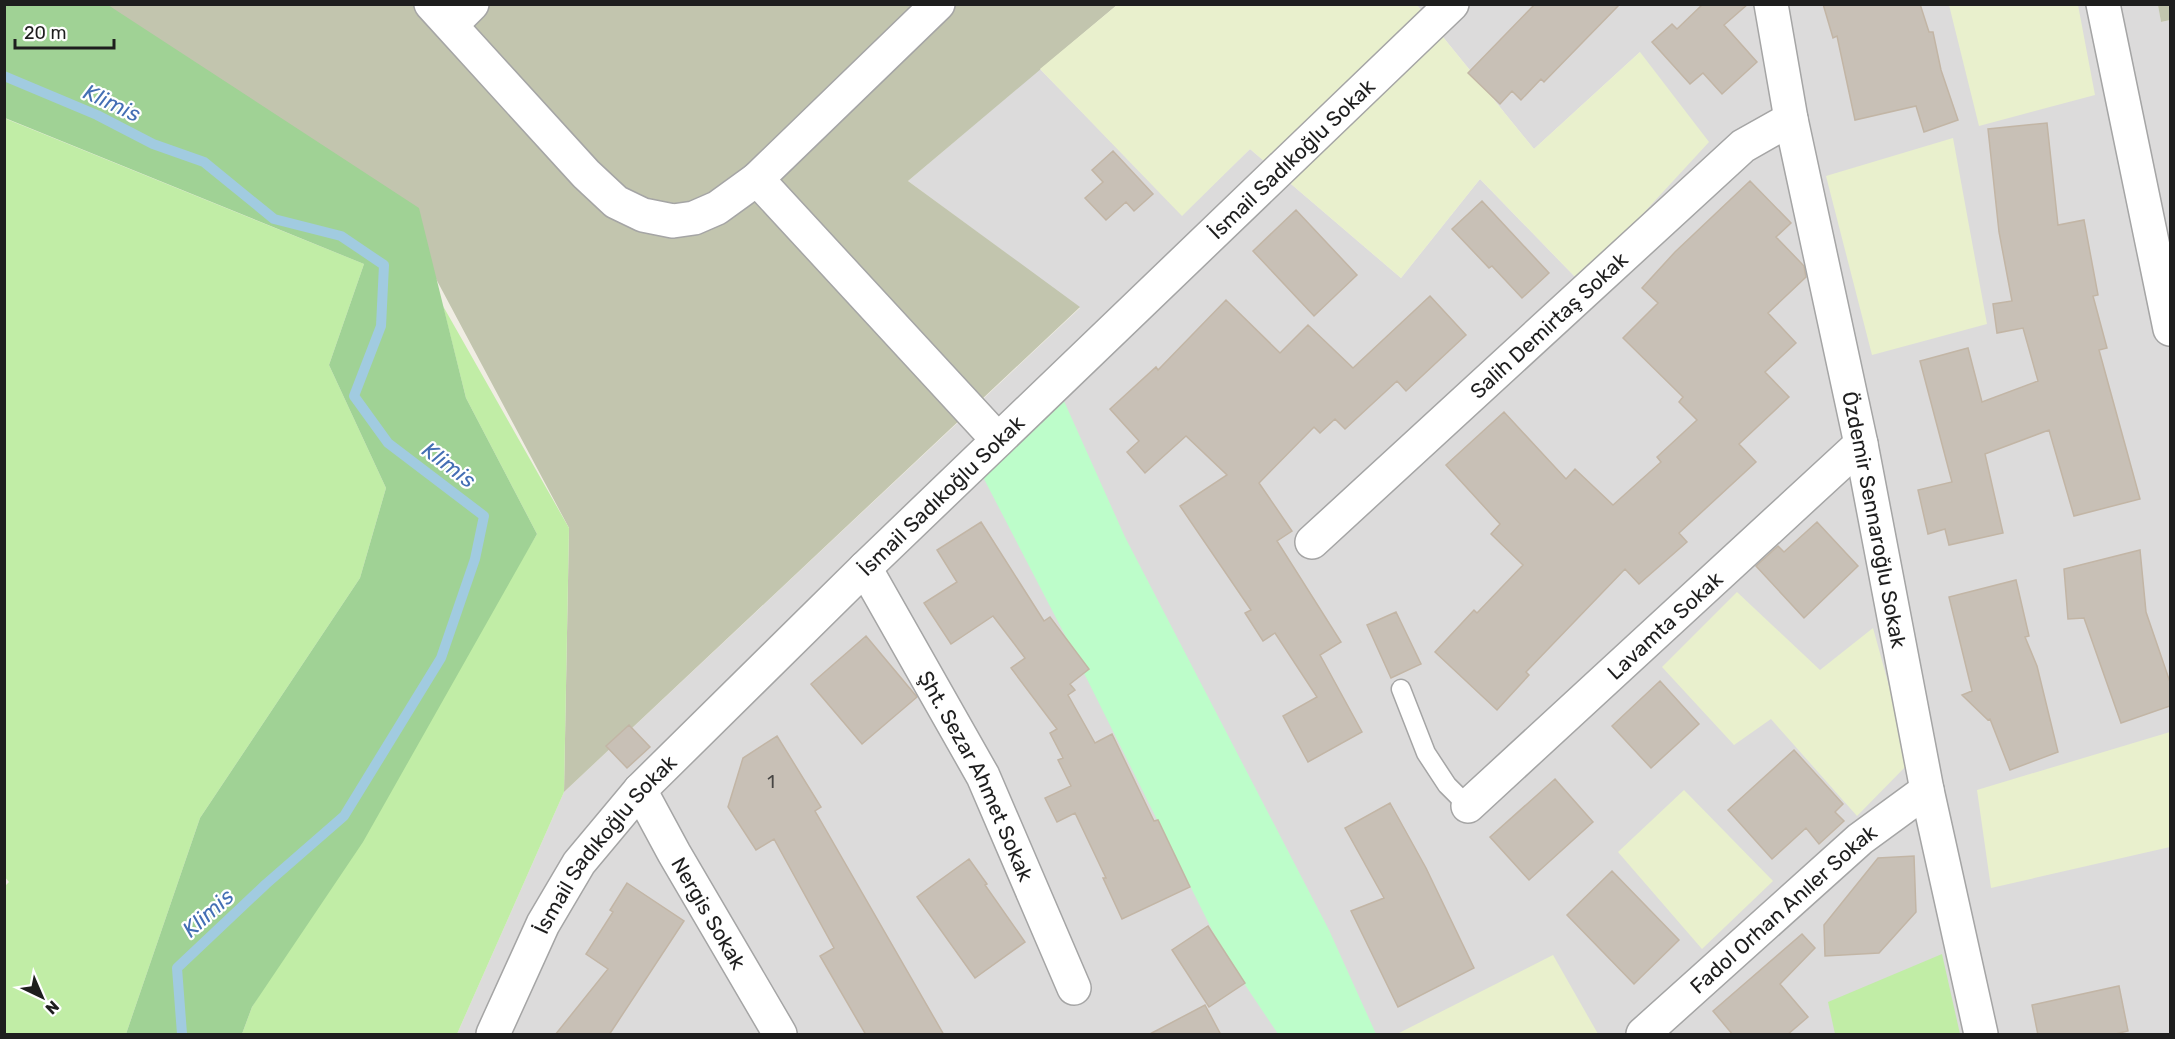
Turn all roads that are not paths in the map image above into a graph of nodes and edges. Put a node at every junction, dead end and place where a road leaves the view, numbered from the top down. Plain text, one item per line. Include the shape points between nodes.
1 (938, 4) edge
2 (1452, 4) edge
3 (1771, 4) edge
4 (2103, 4) edge
5 (452, 11) edge
6 (1791, 119) junction
7 (757, 179) junction
8 (2170, 329) edge
9 (998, 440) junction
10 (1861, 444) junction
11 (1312, 542) dead end
12 (866, 568) junction
13 (1401, 689) dead end
14 (640, 790) junction
15 (1927, 790) junction
16 (1468, 806) joint
17 (1074, 988) dead end
18 (493, 1035) edge
19 (780, 1035) edge
20 (1643, 1035) edge
21 (1981, 1035) edge

1 - 7 street
2 - 9 street, İsmail Sadıkoğlu Sokak
3 - 6 street, Özdemir Sennaroğlu Sokak
4 - 8 street
5 - 7 street via 586,174 616,202 643,215 673,221 694,218 717,208
6 - 10 street, Özdemir Sennaroğlu Sokak
6 - 11 street, Salih Demirtaş Sokak via 1743,146
7 - 9 street
9 - 12 street, İsmail Sadıkoğlu Sokak
10 - 15 street, Özdemir Sennaroğlu Sokak
10 - 16 street, Lavamta Sokak
12 - 14 street, İsmail Sadıkoğlu Sokak
12 - 17 street, Şht. Sezar Ahmet Sokak via 983,776
13 - 16 lane via 1426,753 1447,785
14 - 18 street, İsmail Sadıkoğlu Sokak via 579,863 543,924
14 - 19 street, Nergis Sokak
15 - 20 street, Fadol Orhan Anıler Sokak via 1860,839
15 - 21 street, Özdemir Sennaroğlu Sokak

